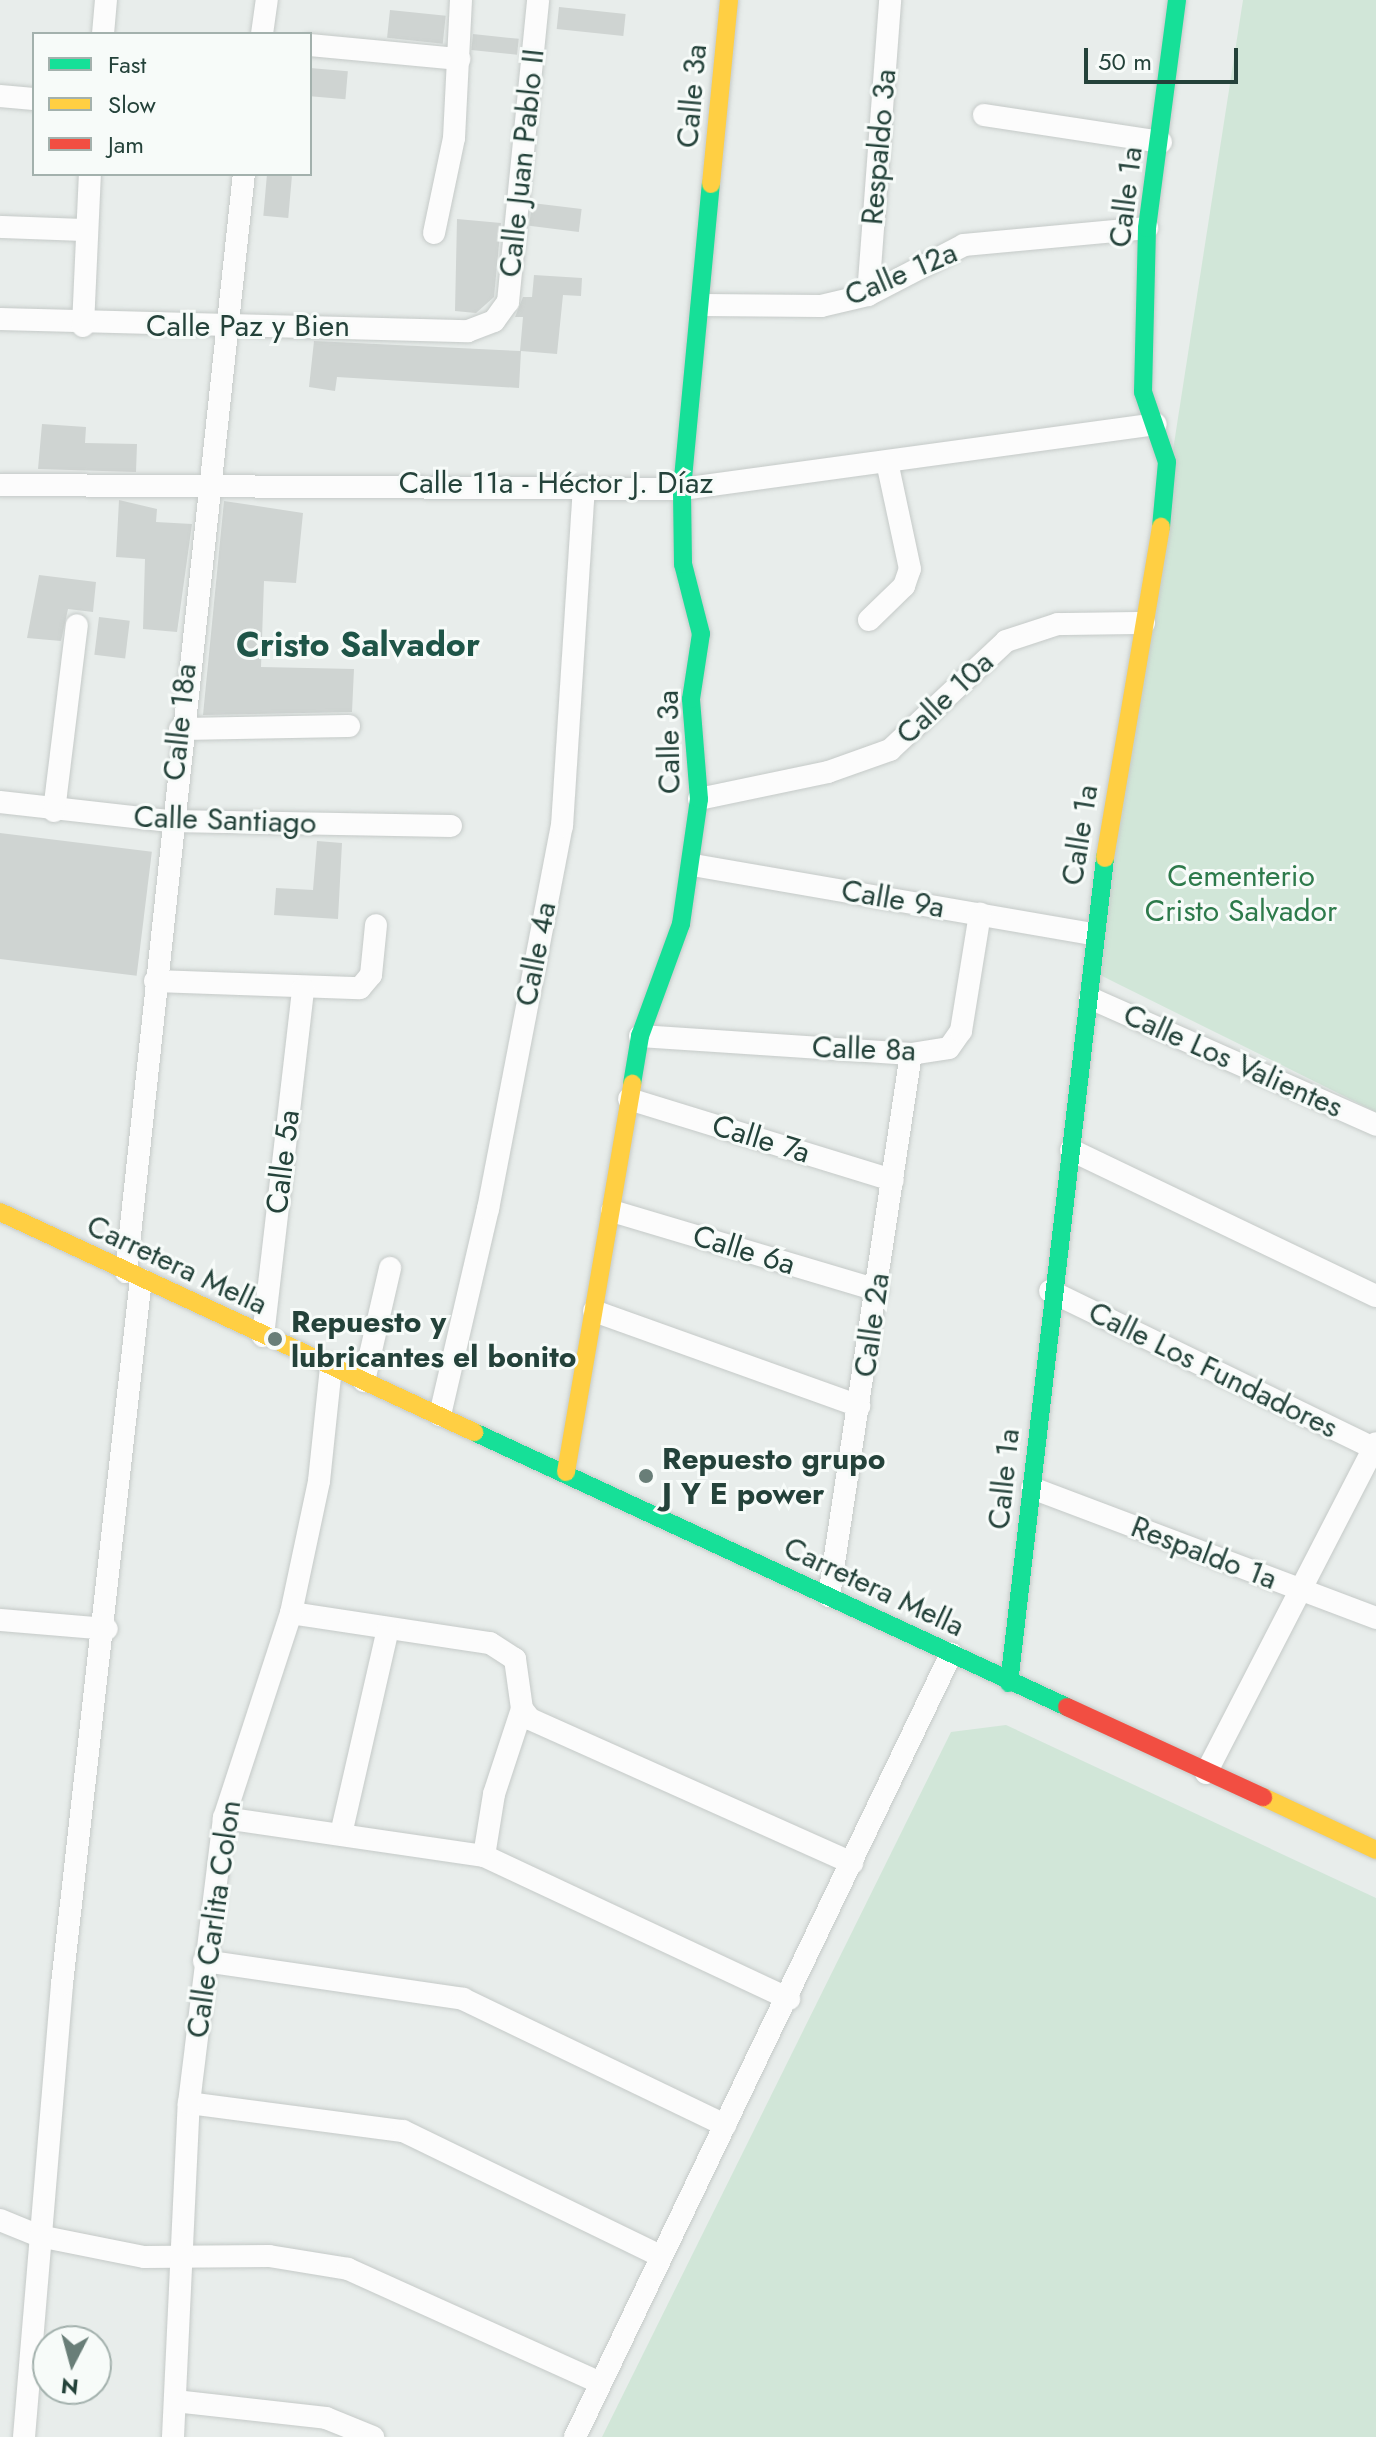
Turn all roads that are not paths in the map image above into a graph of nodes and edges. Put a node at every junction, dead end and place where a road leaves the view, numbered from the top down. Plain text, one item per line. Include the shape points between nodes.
1 (106, 0) edge
2 (267, 0) edge
3 (461, 0) edge
4 (538, 0) edge
5 (729, 0) edge
6 (890, 0) edge
7 (1177, 0) edge
8 (103, 32) edge
9 (262, 32) edge
10 (312, 45) edge
11 (459, 59) junction
12 (0, 96) edge
13 (32, 99) edge
14 (984, 115) dead end
15 (1161, 142) junction
16 (90, 176) edge
17 (244, 176) edge
18 (0, 227) edge
19 (1147, 228) junction
20 (86, 230) junction
21 (434, 233) dead end
22 (868, 295) junction
23 (702, 305) junction
24 (0, 319) edge
25 (494, 321) joint
26 (229, 323) junction
27 (83, 326) junction
28 (1156, 424) junction
29 (888, 466) junction
30 (0, 485) edge
31 (584, 487) junction
32 (206, 489) junction
33 (682, 489) junction
34 (869, 620) dead end
35 (1144, 623) junction
36 (77, 625) dead end
37 (349, 726) dead end
38 (180, 729) junction
39 (699, 799) junction
40 (0, 802) edge
41 (54, 811) junction
42 (170, 821) junction
43 (451, 826) dead end
44 (693, 865) junction
45 (980, 914) junction
46 (376, 925) dead end
47 (1092, 934) junction
48 (155, 981) junction
49 (303, 988) junction
50 (1090, 998) junction
51 (640, 1036) junction
52 (911, 1054) junction
53 (629, 1099) junction
54 (1376, 1125) edge
55 (1071, 1150) junction
56 (893, 1180) junction
57 (612, 1211) junction
58 (0, 1212) edge
59 (390, 1268) dead end
60 (134, 1276) junction
61 (877, 1290) junction
62 (1050, 1291) junction
63 (1376, 1296) edge
64 (594, 1311) junction
65 (263, 1336) junction
66 (331, 1366) junction
67 (364, 1381) junction
68 (860, 1406) junction
69 (440, 1415) junction
70 (1375, 1447) edge
71 (566, 1472) junction
72 (1032, 1488) junction
73 (1297, 1588) junction
74 (829, 1596) junction
75 (291, 1613) junction
76 (1376, 1618) edge
77 (0, 1620) edge
78 (388, 1628) junction
79 (107, 1629) junction
80 (951, 1654) junction
81 (1009, 1683) junction
82 (522, 1709) junction
83 (1206, 1773) junction
84 (224, 1818) junction
85 (341, 1834) junction
86 (1376, 1850) edge
87 (484, 1856) junction
88 (852, 1863) junction
89 (204, 1961) junction
90 (789, 1999) junction
91 (189, 2103) junction
92 (725, 2125) junction
93 (0, 2220) edge
94 (39, 2236) junction
95 (658, 2255) junction
96 (179, 2257) junction
97 (600, 2383) junction
98 (175, 2401) junction
99 (24, 2437) edge
100 (173, 2437) edge
101 (373, 2437) edge
102 (575, 2437) edge

1 - 8 street
2 - 9 street
3 - 11 street
4 - 25 street, Calle Juan Pablo II via 508,302
5 - 23 street, Calle 3a
6 - 22 street, Respaldo 3a
7 - 15 street, Calle 1a
10 - 11 street
11 - 21 street via 454,138
12 - 13 street
14 - 15 street
15 - 19 street, Calle 1a
16 - 20 street
17 - 26 street, Calle 18a
18 - 20 street
19 - 22 street, Calle 12a via 964,245
19 - 28 street, Calle 1a via 1143,392
20 - 27 street
22 - 23 street, Calle 12a via 821,306
23 - 33 street, Calle 3a
24 - 27 street, Calle Paz y Bien
25 - 26 street, Calle Paz y Bien via 468,331
26 - 27 street, Calle Paz y Bien
26 - 32 street, Calle 18a
28 - 29 street, Calle 11a - Héctor J. Díaz
28 - 35 street, Calle 1a via 1167,493
29 - 33 street, Calle 11a - Héctor J. Díaz
29 - 34 street via 910,569 904,586
30 - 32 street, Calle 11a - Héctor J. Díaz
31 - 32 street, Calle 11a - Héctor J. Díaz via 291,481
31 - 33 street, Calle 11a - Héctor J. Díaz
31 - 69 street, Calle 4a via 562,826 488,1209
32 - 38 street, Calle 18a
33 - 39 street, Calle 3a via 683,564 701,634 691,699
35 - 39 street, Calle 10a via 1058,624 1006,641 890,750 828,772
35 - 47 street, Calle 1a
36 - 41 street
37 - 38 street
38 - 42 street, Calle 18a
39 - 44 street, Calle 3a
40 - 41 street, Calle Santiago
41 - 42 street, Calle Santiago
42 - 43 street, Calle Santiago
42 - 48 street, Calle 18a
44 - 45 street, Calle 9a
44 - 51 street, Calle 3a via 681,924
45 - 47 street, Calle 9a
45 - 52 street, Calle 8a via 961,1031 949,1048
46 - 49 street via 367,984
47 - 50 street, Calle 1a
48 - 49 street
48 - 60 street, Calle 18a
49 - 65 street, Calle 5a
50 - 54 street, Calle Los Valientes
50 - 55 street, Calle 1a
51 - 52 street, Calle 8a
51 - 53 street, Calle 3a
52 - 56 street, Calle 2a
53 - 56 street, Calle 7a
53 - 57 street, Calle 3a
55 - 62 street, Calle 1a
55 - 63 street
56 - 61 street, Calle 2a
57 - 61 street, Calle 6a
57 - 64 street, Calle 3a
58 - 60 street, Carretera Mella
59 - 67 street
60 - 65 street, Carretera Mella
60 - 79 street, Calle 18a
61 - 68 street, Calle 2a
62 - 70 street, Calle Los Fundadores
62 - 72 street, Calle 1a
64 - 68 street
64 - 71 street, Calle 3a
65 - 66 street, Carretera Mella
66 - 67 street, Carretera Mella
66 - 75 street, Calle Carlita Colon via 319,1481
67 - 69 street, Carretera Mella
68 - 74 street, Calle 2a
69 - 71 street, Carretera Mella
70 - 73 street
71 - 74 street, Carretera Mella
72 - 73 street, Respaldo 1a
72 - 81 street, Calle 1a
73 - 76 street, Respaldo 1a
73 - 83 street
74 - 80 street, Carretera Mella
75 - 78 street
75 - 84 street, Calle Carlita Colon
77 - 79 street
78 - 82 street via 505,1650 515,1659
78 - 85 street
79 - 94 street, Calle 18a via 79,1819
80 - 81 street, Carretera Mella
80 - 88 street
81 - 83 street, Carretera Mella
82 - 87 street via 494,1794
82 - 88 street via 544,1726
83 - 86 street, Carretera Mella
84 - 85 street
84 - 89 street, Calle Carlita Colon
85 - 87 street
87 - 90 street
88 - 90 street
89 - 91 street, Calle Carlita Colon
89 - 92 street via 463,1999
90 - 92 street
91 - 95 street via 403,2131
91 - 96 street, Calle Carlita Colon
92 - 95 street
93 - 94 street
94 - 96 street
94 - 99 street, Calle 18a
95 - 97 street
96 - 97 street via 269,2256 348,2269
96 - 98 street, Calle Carlita Colon
97 - 102 street
98 - 100 street, Calle Carlita Colon
98 - 101 street via 326,2418

